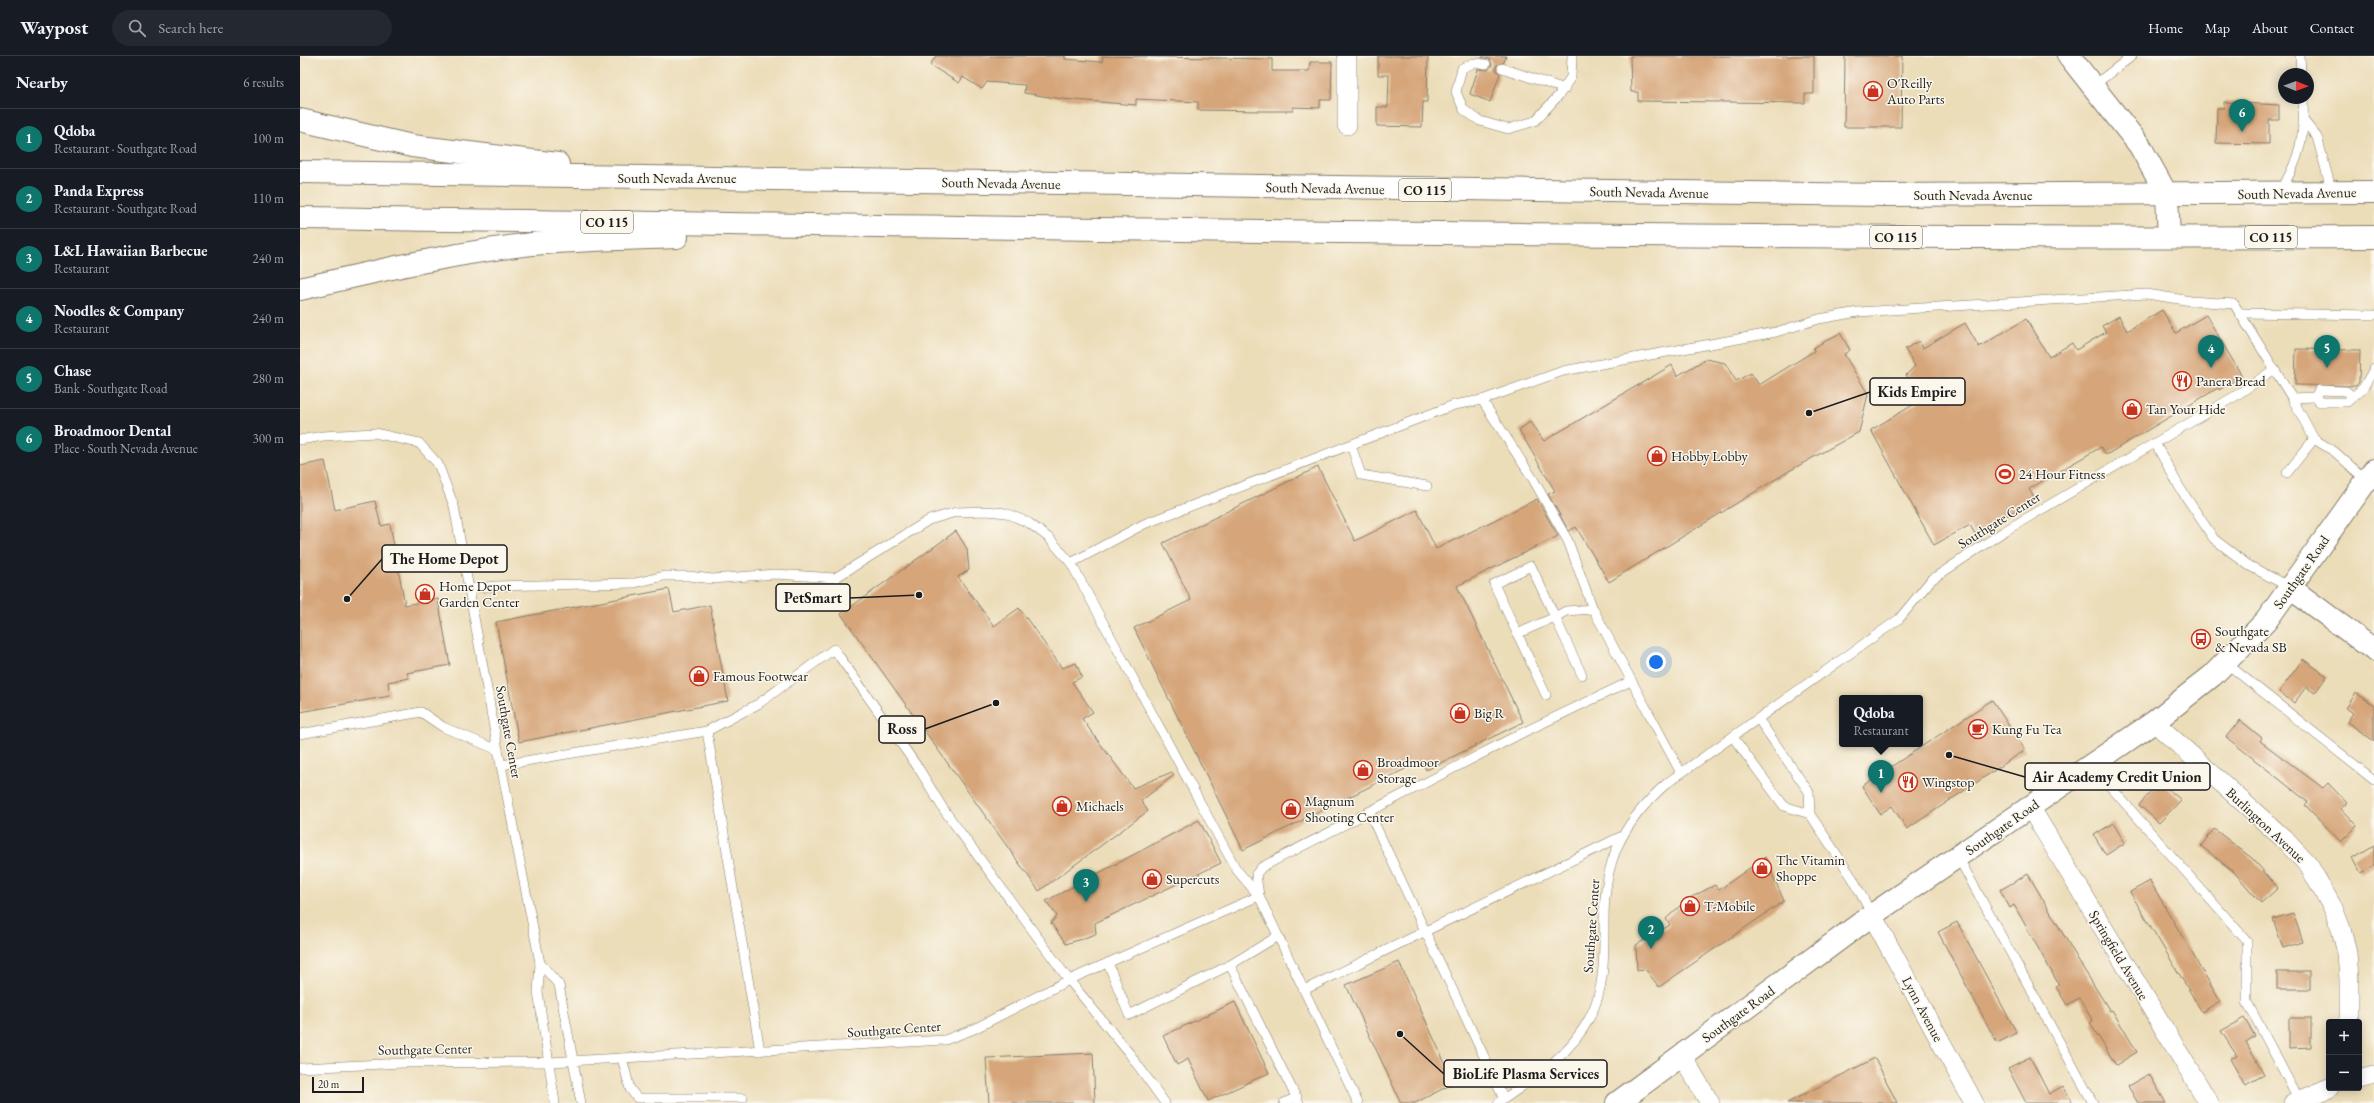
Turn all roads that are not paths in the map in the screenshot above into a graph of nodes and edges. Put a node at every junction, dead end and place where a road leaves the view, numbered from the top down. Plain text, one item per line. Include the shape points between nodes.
1 (1347, 56) edge
2 (1572, 56) edge
3 (2069, 56) edge
4 (2132, 56) edge
5 (2300, 56) edge
6 (1486, 64) dead end
7 (1502, 68) dead end
8 (2301, 68) edge
9 (2093, 86) junction
10 (1565, 89) junction
11 (2303, 104) edge
12 (300, 120) edge
13 (2304, 121) junction
14 (1347, 125) dead end
15 (300, 172) edge
16 (682, 177) junction
17 (2374, 186) edge
18 (2332, 192) junction
19 (2374, 192) edge
20 (2167, 194) junction
21 (2278, 194) junction
22 (300, 218) edge
23 (914, 226) junction
24 (2168, 237) junction
25 (2371, 239) edge
26 (300, 289) edge
27 (2240, 313) junction
28 (2374, 315) edge
29 (2374, 369) edge
30 (2273, 370) junction
31 (2292, 398) junction
32 (1482, 400) junction
33 (2314, 439) junction
34 (300, 440) edge
35 (2155, 443) junction
36 (1351, 445) junction
37 (2287, 474) dead end
38 (2370, 475) edge
39 (1427, 486) dead end
40 (1070, 563) junction
41 (2289, 587) junction
42 (469, 589) junction
43 (1593, 609) junction
44 (1555, 617) junction
45 (1517, 634) junction
46 (2374, 650) edge
47 (2226, 663) junction
48 (1582, 675) dead end
49 (1631, 681) junction
50 (1546, 696) dead end
51 (1759, 720) junction
52 (2154, 722) junction
53 (706, 731) junction
54 (300, 734) edge
55 (1733, 737) junction
56 (498, 750) junction
57 (501, 765) junction
58 (2092, 765) junction
59 (1681, 773) junction
60 (2374, 780) edge
61 (2030, 807) junction
62 (1369, 812) junction
63 (1810, 814) junction
64 (1620, 837) junction
65 (1958, 857) junction
66 (1259, 896) junction
67 (1872, 915) junction
68 (1425, 932) junction
69 (1278, 936) junction
70 (540, 962) junction
71 (1108, 963) junction
72 (1230, 964) junction
73 (1069, 980) junction
74 (1304, 990) junction
75 (2349, 1019) edge
76 (760, 1051) junction
77 (1682, 1056) junction
78 (622, 1058) junction
79 (575, 1060) junction
80 (550, 1062) junction
81 (300, 1068) edge
82 (2374, 1074) edge
83 (2362, 1078) edge
84 (2326, 1089) edge
85 (743, 1098) dead end
86 (1298, 1100) edge
87 (1501, 1101) edge
88 (2296, 1101) edge
89 (555, 1103) edge
90 (581, 1103) edge
91 (1165, 1103) edge
92 (1284, 1103) edge
93 (1358, 1103) edge
94 (1617, 1103) edge
95 (1710, 1103) edge
96 (1974, 1103) edge
97 (2094, 1103) edge
98 (2209, 1103) edge

1 - 14 street
2 - 10 lane via 1572,77
3 - 9 main road
4 - 9 lane
5 - 8 lane
6 - 10 lane via 1474,63 1462,68 1456,92 1464,110 1480,121 1508,129 1535,121
7 - 10 lane
9 - 20 main road via 2140,146
11 - 13 lane
12 - 16 main road via 412,146
13 - 18 lane via 2317,137
13 - 21 lane via 2294,170
15 - 16 main road, South Nevada Avenue / CO 115 via 598,178
16 - 20 main road, South Nevada Avenue / CO 115 via 1884,195
17 - 18 main road
18 - 19 main road, South Nevada Avenue / CO 115
18 - 21 main road, South Nevada Avenue / CO 115
20 - 21 main road, South Nevada Avenue / CO 115
20 - 24 main road
22 - 23 main road, CO 115
23 - 24 main road, CO 115 via 1215,232
23 - 26 main road via 533,244 410,263
24 - 25 main road, CO 115
27 - 28 lane
27 - 30 lane
27 - 32 lane via 2234,304 2147,294 1858,312 1776,332 1562,371
29 - 31 lane via 2363,388 2352,396 2346,391 2319,390 2315,397
30 - 31 lane
30 - 35 lane, Southgate Center via 2237,395
31 - 33 lane
32 - 36 lane via 1454,405
32 - 43 lane via 1533,479 1568,541
33 - 37 lane
33 - 38 lane
34 - 42 lane, Southgate Center via 375,433 419,443 438,464 454,506
35 - 41 lane via 2180,488 2214,539 2248,565
35 - 51 lane, Southgate Center via 2003,532 1931,580 1899,619
36 - 39 lane via 1361,475
36 - 40 lane via 1144,524
38 - 41 main road, Southgate Road
40 - 42 lane via 1049,538 1029,523 1006,513 956,512 929,520 835,578 775,574 712,579 670,576 635,583 496,586
40 - 66 lane via 1236,869
41 - 46 main road
41 - 47 main road, Southgate Road via 2266,621
42 - 56 lane, Southgate Center
43 - 44 lane via 1566,611
43 - 49 lane
44 - 45 lane
44 - 45 lane via 1531,566 1494,584
44 - 48 lane
45 - 50 lane
47 - 52 main road, Southgate Road
47 - 60 lane
49 - 59 lane
49 - 62 lane via 1520,734
51 - 55 lane, Southgate Center
51 - 63 lane via 1809,792
52 - 58 main road, Southgate Road
52 - 75 street, Burlington Avenue via 2283,838 2309,866 2333,908 2342,935 2349,979
53 - 57 lane
53 - 73 lane via 758,704 834,649 919,769 944,810
53 - 76 lane
54 - 56 lane via 421,712 443,727
55 - 59 lane, Southgate Center
55 - 63 lane via 1784,806
56 - 57 lane, Southgate Center
57 - 70 lane, Southgate Center
58 - 61 main road, Southgate Road
58 - 88 lane via 2246,941 2247,1002
59 - 64 lane, Southgate Center via 1646,802
61 - 65 main road, Southgate Road
61 - 98 street, Springfield Avenue
62 - 66 lane via 1262,867 1256,874
62 - 68 lane
63 - 67 lane via 1853,879
64 - 68 lane
64 - 87 lane, Southgate Center via 1607,876 1602,976 1590,1017 1560,1057
65 - 67 main road, Southgate Road
65 - 97 lane
66 - 69 lane
66 - 71 lane, Southgate Center
67 - 77 main road, Southgate Road
67 - 96 street, Lynn Avenue
68 - 74 lane
68 - 87 lane
69 - 72 lane
69 - 74 lane
70 - 79 lane, Southgate Center via 559,985
70 - 80 lane, Southgate Center via 538,992
71 - 72 lane via 1129,1015
71 - 73 lane, Southgate Center
72 - 86 lane
73 - 76 lane, Southgate Center via 974,1029 945,1040
73 - 91 lane via 1129,1053
74 - 93 lane
76 - 78 lane, Southgate Center
77 - 94 main road, Southgate Road
77 - 95 street
78 - 79 lane, Southgate Center
78 - 85 lane via 630,1089 638,1098
79 - 80 lane, Southgate Center
79 - 90 lane, Southgate Center
80 - 81 lane, Southgate Center via 404,1063
80 - 89 lane, Southgate Center
82 - 83 street
84 - 88 street
86 - 92 lane

